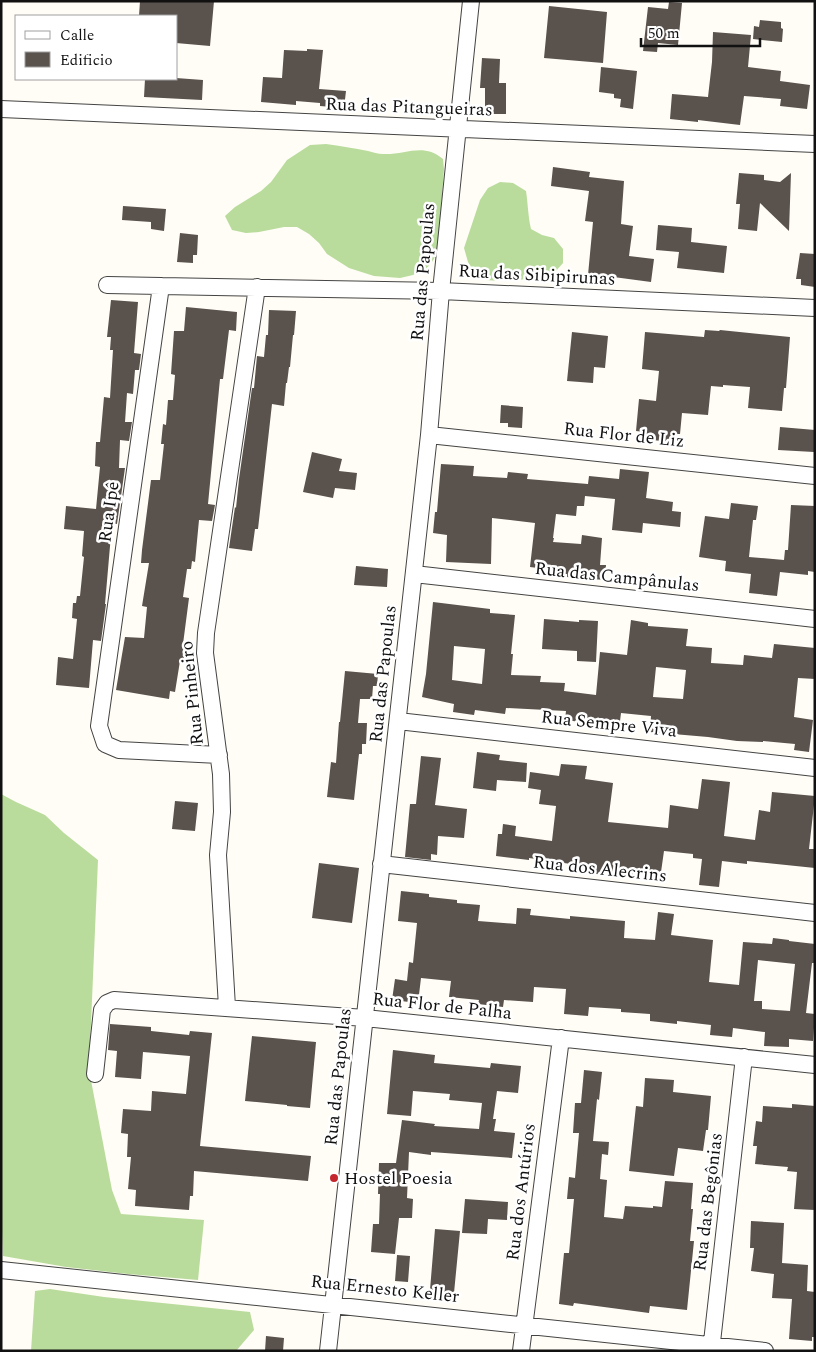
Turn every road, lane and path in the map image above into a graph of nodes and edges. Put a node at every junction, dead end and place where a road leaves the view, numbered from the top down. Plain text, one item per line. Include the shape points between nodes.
1 (471, 1) edge
2 (1, 109) edge
3 (458, 129) junction
4 (815, 144) edge
5 (107, 285) dead end
6 (161, 286) junction
7 (257, 287) junction
8 (440, 290) junction
9 (815, 308) edge
10 (430, 435) junction
11 (815, 476) edge
12 (414, 574) junction
13 (815, 619) edge
14 (398, 721) junction
15 (219, 755) junction
16 (815, 768) edge
17 (381, 864) junction
18 (815, 913) edge
19 (227, 1007) junction
20 (365, 1018) junction
21 (561, 1038) junction
22 (744, 1057) junction
23 (815, 1065) edge
24 (95, 1074) dead end
25 (1, 1270) edge
26 (332, 1304) junction
27 (524, 1324) junction
28 (711, 1348) edge
29 (328, 1351) edge
30 (521, 1351) edge
31 (764, 1351) edge

1 - 3 street, Rua das Papoulas
2 - 3 street, Rua das Pitangueiras
3 - 4 street, Rua das Pitangueiras
3 - 8 street, Rua das Papoulas
5 - 6 street, Rua das Sibipirunas
6 - 7 street, Rua das Sibipirunas
6 - 15 street, Rua Ipê via 99,726 105,744 119,750
7 - 8 street, Rua das Sibipirunas
7 - 15 street, Rua Pinheiro via 206,633
8 - 9 street, Rua das Sibipirunas
8 - 10 street, Rua das Papoulas
10 - 11 street, Rua Flor de Liz
10 - 12 street, Rua das Papoulas
12 - 13 street, Rua das Campânulas
12 - 14 street, Rua das Papoulas
14 - 16 street, Rua Sempre Viva
14 - 17 street, Rua das Papoulas
15 - 19 street, Rua Pinheiro via 222,812 218,855
17 - 18 street, Rua dos Alecrins
17 - 20 street, Rua das Papoulas
19 - 20 street, Rua Flor de Palha
19 - 24 street, Rua Flor de Palha via 114,1000 106,1003 102,1010
20 - 21 street, Rua Flor de Palha
20 - 26 street, Rua das Papoulas
21 - 22 street, Rua Flor de Palha
21 - 27 street, Rua dos Antúrios
22 - 23 street, Rua Flor de Palha
22 - 28 street, Rua das Begônias
25 - 26 street, Rua Ernesto Keller
26 - 27 street, Rua Ernesto Keller
26 - 29 street, Rua das Papoulas
27 - 28 street, Rua Ernesto Keller
27 - 30 street, Rua dos Antúrios
28 - 31 street, Rua Ernesto Keller

